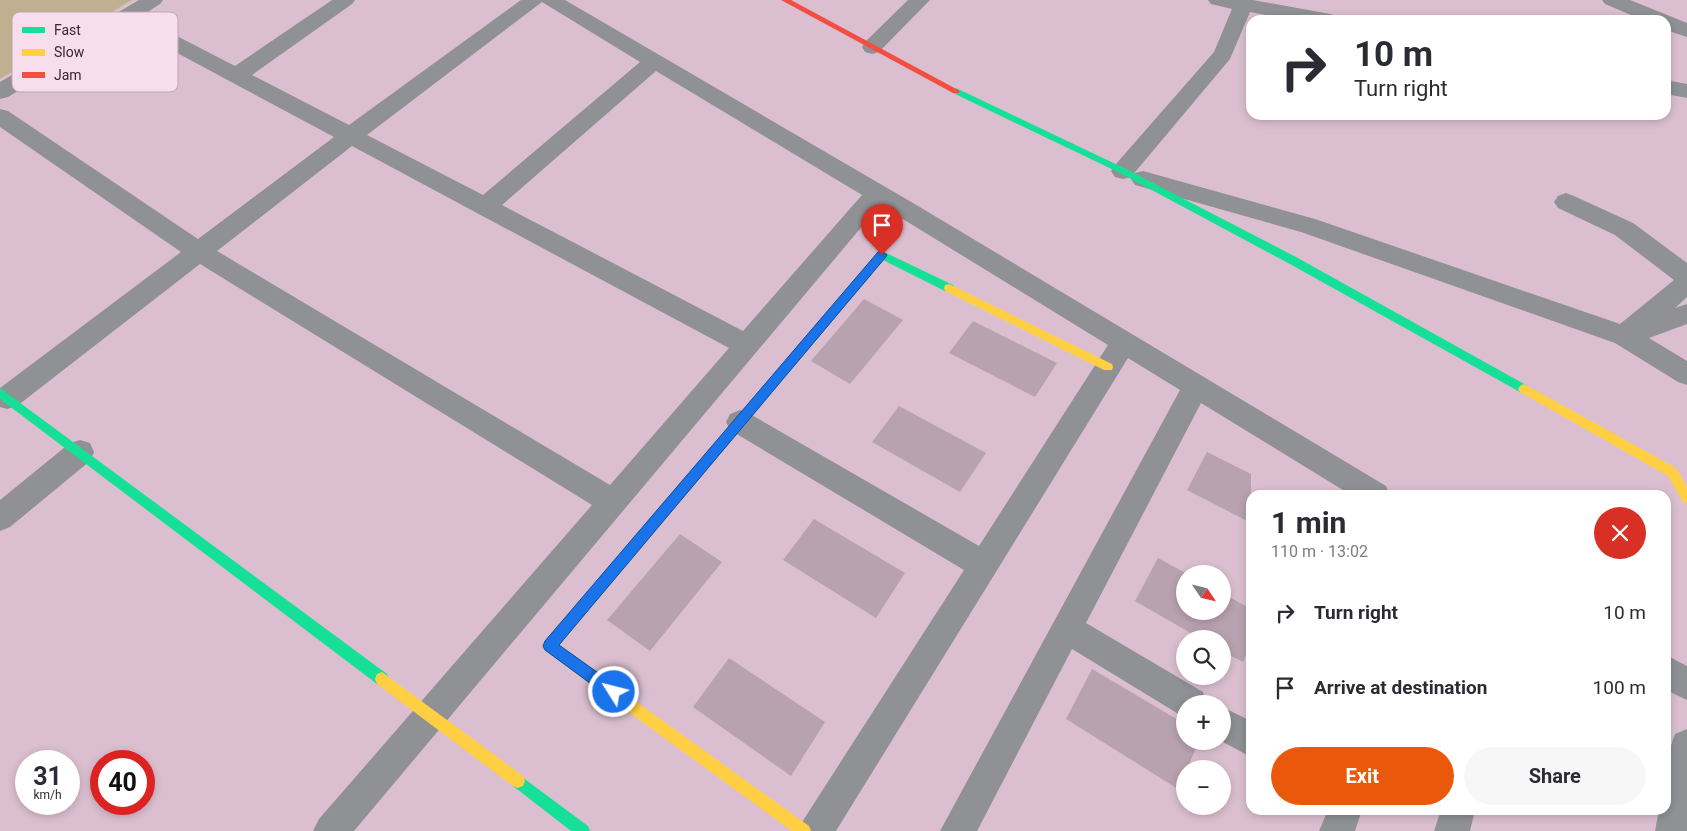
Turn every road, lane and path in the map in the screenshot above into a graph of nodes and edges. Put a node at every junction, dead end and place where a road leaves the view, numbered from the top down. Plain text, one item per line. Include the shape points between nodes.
1 (153, 0) edge
2 (344, 0) edge
3 (534, 0) edge
4 (551, 0) edge
5 (785, 0) edge
6 (920, 0) edge
7 (1218, 0) edge
8 (1612, 0) edge
9 (1243, 5) junction
10 (133, 12) edge
11 (1301, 15) edge
12 (1649, 15) edge
13 (1671, 24) edge
14 (1687, 31) edge
15 (178, 45) edge
16 (872, 47) junction
17 (654, 61) junction
18 (235, 76) junction
19 (12, 85) edge
20 (1671, 88) edge
21 (1687, 91) edge
22 (0, 92) edge
23 (0, 116) edge
24 (350, 136) junction
25 (1129, 174) junction
26 (877, 193) junction
27 (1566, 202) dead end
28 (485, 207) junction
29 (200, 252) junction
30 (1687, 276) edge
31 (1687, 283) edge
32 (1687, 314) edge
33 (1624, 336) junction
34 (1124, 342) junction
35 (747, 344) junction
36 (1108, 367) junction
37 (1687, 374) edge
38 (1196, 386) junction
39 (4, 395) edge
40 (740, 422) junction
41 (80, 452) junction
42 (1368, 490) edge
43 (1687, 498) edge
44 (613, 502) junction
45 (0, 518) edge
46 (983, 565) junction
47 (1066, 628) junction
48 (1671, 674) edge
49 (1687, 684) edge
50 (1176, 695) edge
51 (430, 714) junction
52 (1231, 728) edge
53 (1246, 737) edge
54 (1687, 746) edge
55 (1343, 815) edge
56 (1457, 815) edge
57 (331, 831) edge
58 (582, 831) edge
59 (804, 831) edge
60 (816, 831) edge
61 (958, 831) edge
62 (1337, 831) edge
63 (1452, 831) edge
64 (1673, 831) edge

1 - 10 street
2 - 18 street
3 - 24 street
4 - 17 street
5 - 16 street
6 - 16 street
7 - 9 street
8 - 12 street
9 - 11 street
9 - 25 street via 1223,54
13 - 14 street
15 - 18 street
16 - 25 street
17 - 26 street
17 - 28 street
18 - 24 street
19 - 22 street
20 - 21 street
23 - 29 street
24 - 28 street
24 - 29 street
25 - 33 street via 1307,226
25 - 43 street via 1292,260 1672,472
26 - 34 street
26 - 35 street
27 - 30 street via 1624,229
28 - 35 street
29 - 39 street
29 - 44 street
31 - 33 street
32 - 33 street
33 - 37 street
34 - 36 street
34 - 38 street
35 - 44 street
36 - 40 street via 882,255
36 - 46 street
38 - 42 street
38 - 47 street
39 - 41 street
40 - 46 street
40 - 59 street via 550,646
41 - 45 street
41 - 51 street
44 - 51 street
46 - 60 street
47 - 50 street
47 - 61 street
48 - 49 street
51 - 57 street
51 - 58 street
52 - 53 street
54 - 64 street
55 - 62 street
56 - 63 street

